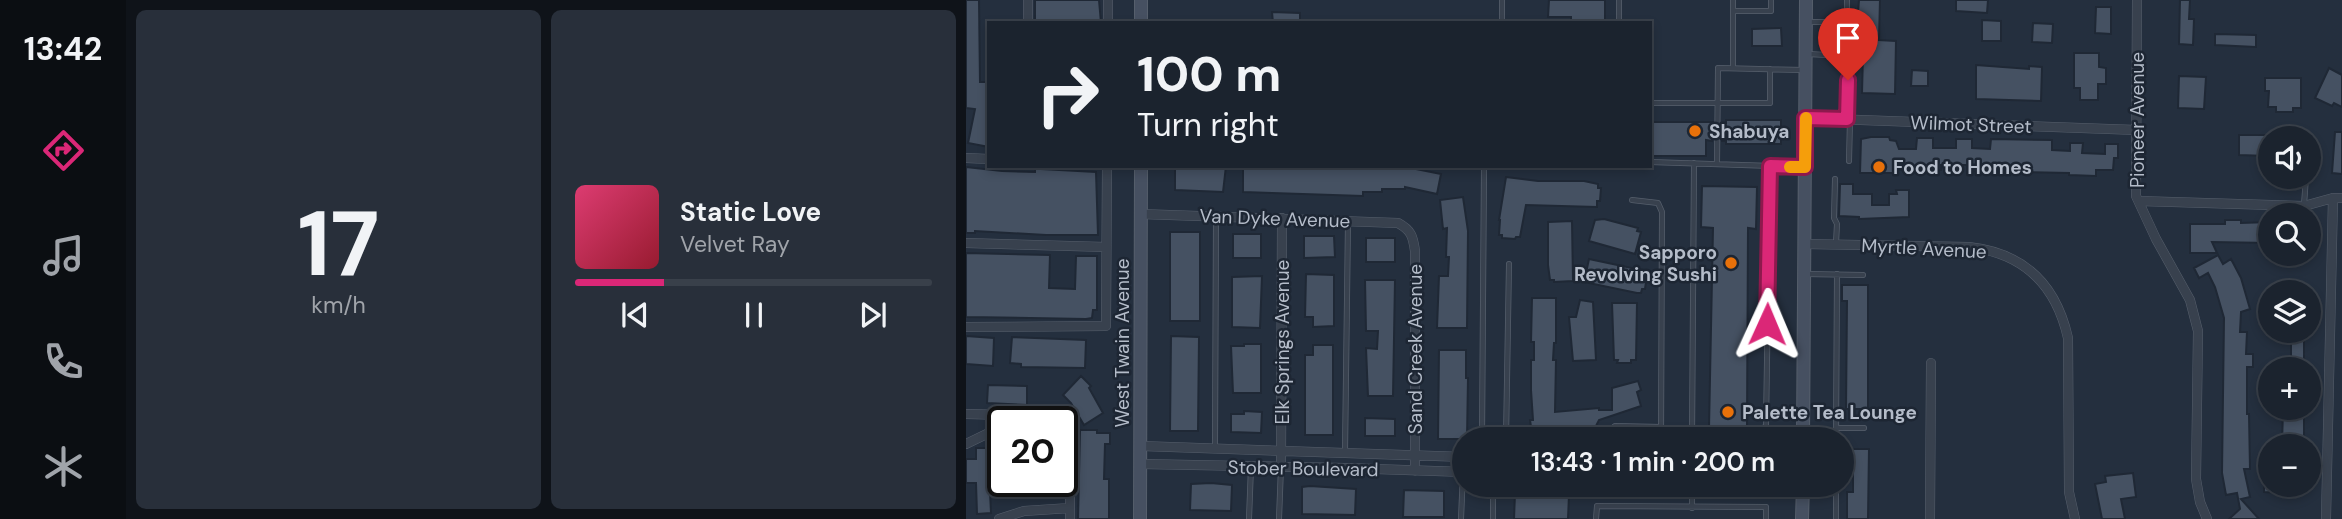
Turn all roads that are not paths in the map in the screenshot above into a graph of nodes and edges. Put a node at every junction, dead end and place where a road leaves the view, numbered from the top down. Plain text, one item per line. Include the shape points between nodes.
1 (1028, 0) edge
2 (1108, 0) edge
3 (1141, 0) edge
4 (1502, 0) edge
5 (1619, 0) edge
6 (1733, 0) edge
7 (1771, 0) edge
8 (1806, 0) edge
9 (1847, 0) edge
10 (2137, 0) edge
11 (1733, 11) junction
12 (1028, 21) edge
13 (1108, 21) edge
14 (1141, 21) edge
15 (1502, 21) edge
16 (1619, 21) edge
17 (1806, 22) junction
18 (1806, 54) junction
19 (1733, 68) junction
20 (1770, 69) junction
21 (1806, 70) junction
22 (1717, 102) junction
23 (1652, 103) edge
24 (1805, 118) junction
25 (1849, 119) junction
26 (2137, 130) junction
27 (966, 158) edge
28 (987, 159) edge
29 (1849, 161) dead end
30 (1652, 162) edge
31 (1694, 163) junction
32 (1717, 163) junction
33 (1770, 166) junction
34 (1805, 167) junction
35 (1107, 168) edge
36 (1141, 168) edge
37 (1484, 168) edge
38 (1835, 179) dead end
39 (2337, 198) edge
40 (1632, 201) dead end
41 (2139, 201) junction
42 (2316, 203) edge
43 (2258, 205) edge
44 (1140, 214) junction
45 (1216, 216) junction
46 (1282, 218) junction
47 (1348, 221) junction
48 (1409, 229) joint
49 (966, 243) edge
50 (1805, 244) junction
51 (1836, 244) junction
52 (1106, 247) junction
53 (1509, 264) dead end
54 (1804, 274) junction
55 (1837, 274) junction
56 (1863, 275) dead end
57 (966, 327) edge
58 (1931, 363) dead end
59 (966, 414) edge
60 (987, 415) edge
61 (1482, 427) edge
62 (1506, 427) edge
63 (1612, 427) edge
64 (1661, 427) joint
65 (1692, 427) edge
66 (1765, 427) edge
67 (1803, 427) edge
68 (1836, 427) edge
69 (1854, 428) edge
70 (1864, 428) dead end
71 (987, 434) edge
72 (966, 444) edge
73 (1141, 446) junction
74 (1215, 447) junction
75 (1281, 450) junction
76 (1345, 453) junction
77 (1415, 456) junction
78 (1452, 457) edge
79 (1141, 464) junction
80 (1251, 466) junction
81 (1281, 466) junction
82 (1415, 471) junction
83 (1452, 472) edge
84 (1070, 497) edge
85 (1462, 497) edge
86 (1494, 497) edge
87 (1692, 497) edge
88 (1803, 497) edge
89 (1836, 497) edge
90 (1070, 508) junction
91 (1692, 508) junction
92 (999, 519) edge
93 (1070, 519) edge
94 (1140, 519) edge
95 (1249, 519) edge
96 (1279, 519) edge
97 (1461, 519) edge
98 (1493, 519) edge
99 (1596, 519) edge
100 (1766, 519) edge
101 (1802, 519) edge
102 (1836, 519) edge
103 (1930, 519) edge
104 (2075, 519) edge
105 (2207, 519) edge
106 (2326, 519) edge

1 - 12 street
2 - 13 street
3 - 14 main road
4 - 15 lane
5 - 16 lane
6 - 11 lane
7 - 11 lane via 1771,11
8 - 17 main road
9 - 17 lane via 1847,22
10 - 26 street, Pioneer Avenue
11 - 19 lane
17 - 18 main road
18 - 21 main road
18 - 25 lane via 1849,56
19 - 20 lane
19 - 22 lane via 1718,68
20 - 21 lane
20 - 22 lane via 1770,103
21 - 24 main road
22 - 23 lane
22 - 32 lane
24 - 25 street, Wilmot Street
24 - 34 main road
25 - 26 street, Wilmot Street
25 - 29 lane
26 - 41 street, Pioneer Avenue
27 - 28 street
30 - 31 lane
31 - 32 lane
31 - 65 lane
32 - 33 lane
33 - 34 lane
33 - 66 lane
34 - 50 main road
35 - 52 street
36 - 44 main road, West Twain Avenue
37 - 61 lane
38 - 51 lane
39 - 42 street
39 - 106 street
40 - 64 lane via 1658,202 1662,212
41 - 43 street
41 - 105 street, Pioneer Avenue via 2190,299 2198,331 2196,479
44 - 45 street, Van Dyke Avenue
44 - 73 main road, West Twain Avenue
45 - 46 street, Van Dyke Avenue
45 - 74 lane
46 - 47 street, Van Dyke Avenue
46 - 75 street, Elk Springs Avenue
47 - 48 street, Van Dyke Avenue via 1398,223
47 - 76 lane
48 - 77 street, Sand Creek Avenue via 1415,251
49 - 52 street
50 - 51 street, Myrtle Avenue
50 - 54 main road
51 - 104 street, Myrtle Avenue via 1989,250 2008,256 2046,286 2064,318 2068,338 2069,492
52 - 57 street via 1106,326
53 - 62 lane
54 - 55 lane
54 - 67 main road
55 - 56 lane
55 - 68 lane
58 - 103 street
59 - 60 street
63 - 64 lane
69 - 70 lane
71 - 72 street
73 - 74 street, Stober Boulevard
73 - 79 main road, West Twain Avenue
74 - 75 street, Stober Boulevard
75 - 76 street, Stober Boulevard
75 - 81 street, Elk Springs Avenue
76 - 77 street, Stober Boulevard
77 - 78 street, Stober Boulevard
77 - 82 street, Sand Creek Avenue
79 - 80 street, Stober Boulevard
79 - 94 main road, West Twain Avenue
80 - 81 street, Stober Boulevard
80 - 95 lane
81 - 82 street, Stober Boulevard
81 - 96 lane
82 - 83 street, Stober Boulevard
84 - 90 street
85 - 97 lane
86 - 98 lane
87 - 91 lane
88 - 101 main road
89 - 102 lane
90 - 92 street via 1024,510
90 - 93 street
91 - 99 lane via 1597,506
91 - 100 lane via 1766,508

